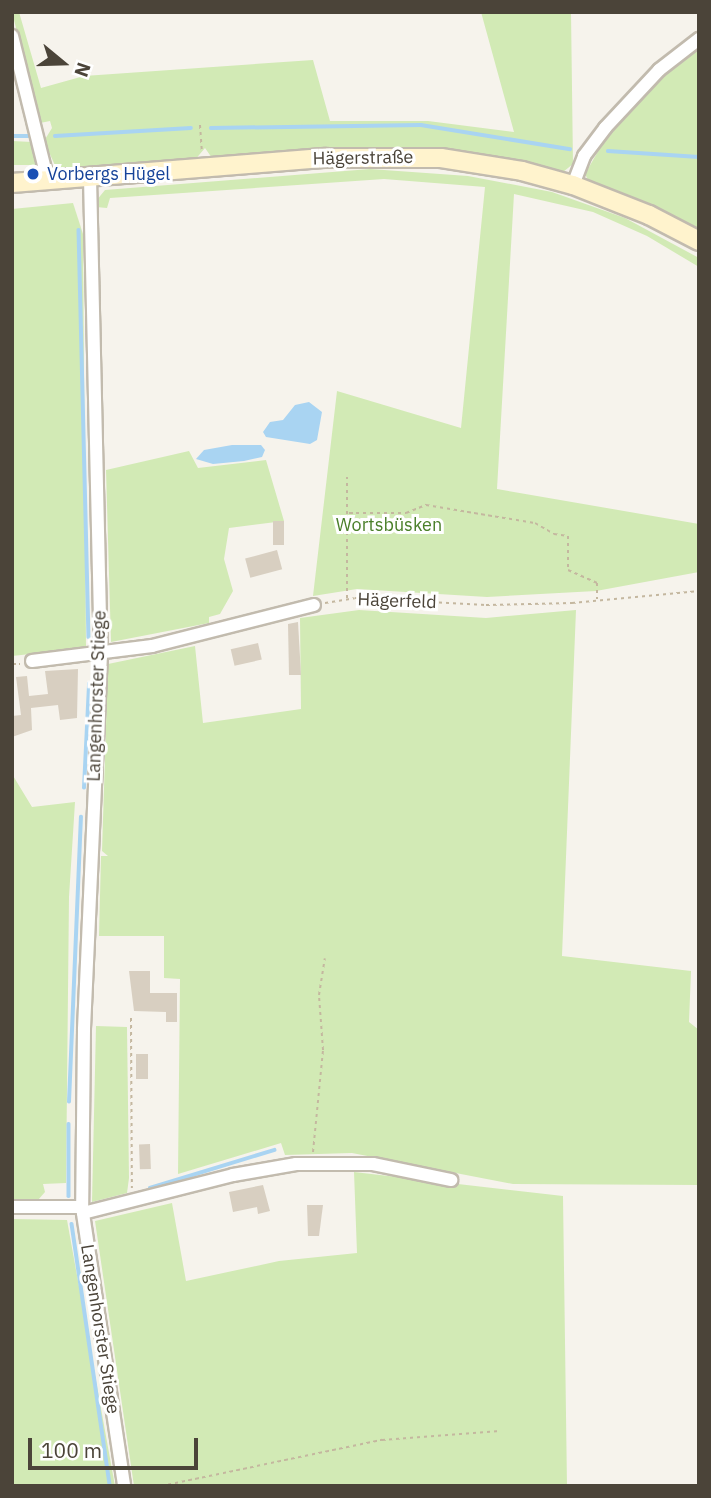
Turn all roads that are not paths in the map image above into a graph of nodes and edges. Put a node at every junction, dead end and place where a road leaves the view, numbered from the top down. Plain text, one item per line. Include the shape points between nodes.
1 (12, 36) edge
2 (699, 39) edge
3 (90, 178) junction
4 (48, 181) junction
5 (12, 183) edge
6 (573, 185) junction
7 (699, 242) edge
8 (314, 605) road end
9 (101, 654) junction
10 (32, 661) dead end
11 (451, 1180) dead end
12 (12, 1207) edge
13 (82, 1210) junction
14 (124, 1486) edge

1 - 4 street
2 - 6 street via 659,70 605,128 584,156
3 - 4 main road, Hägerstraße
3 - 6 main road, Hägerstraße via 336,157 422,157 502,167
3 - 9 street, Langenhorster Stiege
4 - 5 main road, Hägerstraße
6 - 7 main road, Hägerstraße via 649,215
8 - 9 street via 189,638
9 - 10 street
9 - 13 street, Langenhorster Stiege via 84,1017
11 - 13 street via 373,1164 312,1163 258,1170
12 - 13 street
13 - 14 street, Langenhorster Stiege

